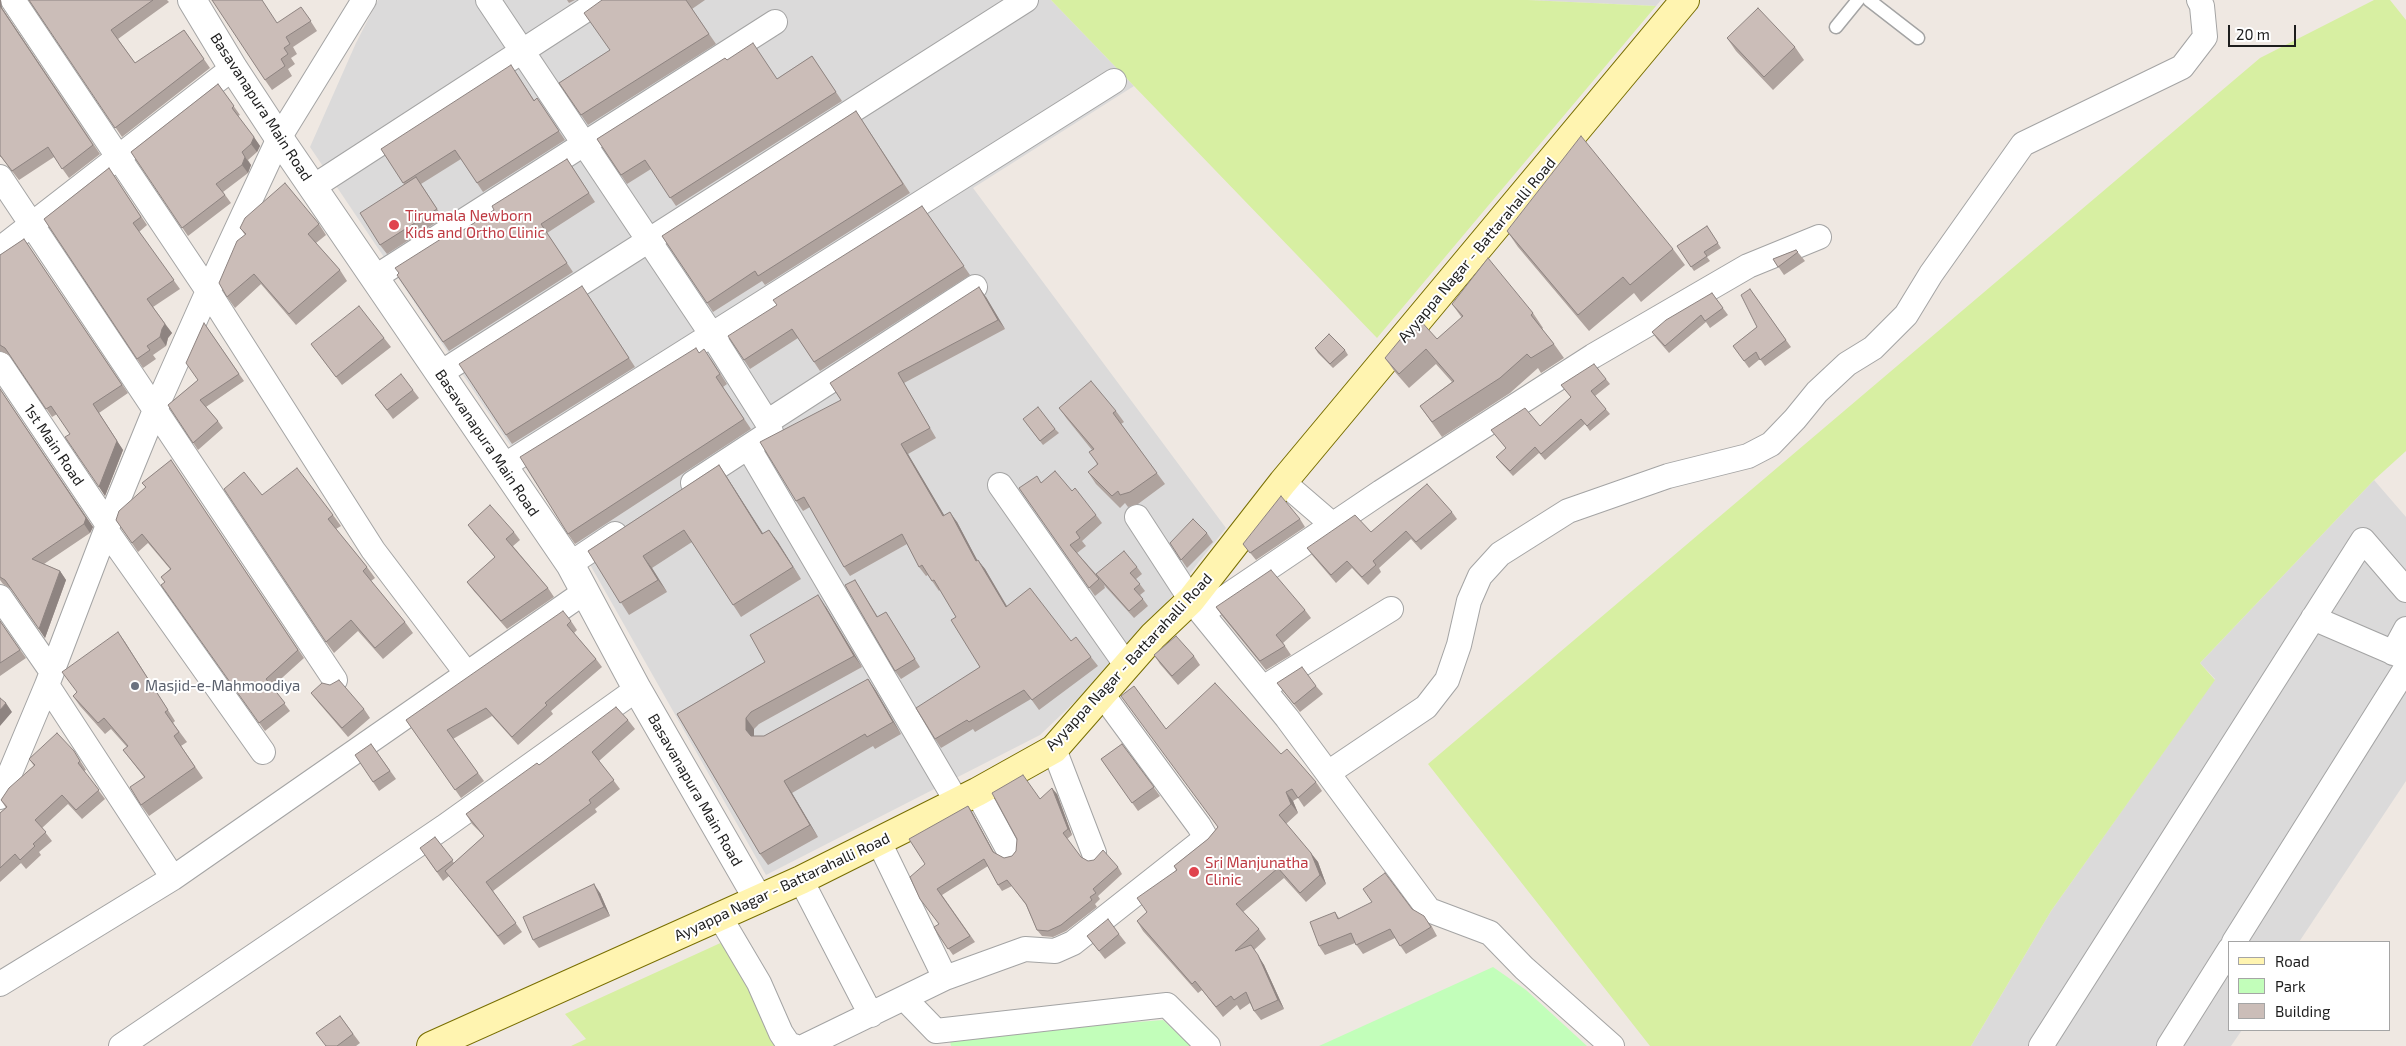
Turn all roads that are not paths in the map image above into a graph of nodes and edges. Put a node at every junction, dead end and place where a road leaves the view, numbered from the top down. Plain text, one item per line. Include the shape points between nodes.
1 (13, 0) edge
2 (192, 0) edge
3 (364, 0) edge
4 (488, 0) edge
5 (601, 0) edge
6 (1026, 0) edge
7 (1685, 0) edge
8 (1858, 0) edge
9 (1869, 0) edge
10 (2199, 0) edge
11 (775, 22) dead end
12 (1836, 27) dead end
13 (1918, 38) dead end
14 (522, 51) junction
15 (233, 68) junction
16 (1114, 81) dead end
17 (279, 138) junction
18 (584, 144) junction
19 (119, 158) junction
20 (0, 177) edge
21 (313, 186) junction
22 (31, 224) junction
23 (1819, 237) dead end
24 (649, 240) junction
25 (0, 249) edge
26 (374, 278) junction
27 (974, 287) dead end
28 (208, 291) junction
29 (712, 335) junction
30 (0, 364) edge
31 (439, 374) junction
32 (155, 410) junction
33 (767, 422) junction
34 (748, 447) junction
35 (502, 467) junction
36 (1283, 482) junction
37 (1000, 484) dead end
38 (675, 495) edge
39 (1137, 517) dead end
40 (635, 521) edge
41 (1333, 525) junction
42 (107, 528) junction
43 (570, 564) junction
44 (2406, 590) edge
45 (586, 591) junction
46 (0, 597) edge
47 (1196, 606) junction
48 (1391, 608) dead end
49 (2313, 618) junction
50 (2406, 629) edge
51 (2403, 664) edge
52 (1127, 666) junction
53 (468, 674) junction
54 (50, 679) junction
55 (335, 680) edge
56 (1263, 688) junction
57 (637, 689) junction
58 (1102, 694) junction
59 (1054, 749) junction
60 (263, 752) dead end
61 (1328, 773) junction
62 (1, 791) edge
63 (967, 797) junction
64 (879, 842) junction
65 (1009, 851) dead end
66 (1094, 853) dead end
67 (173, 878) junction
68 (801, 880) junction
69 (758, 900) junction
70 (720, 917) junction
71 (2235, 941) edge
72 (2228, 952) edge
73 (945, 978) junction
74 (0, 984) edge
75 (904, 998) junction
76 (871, 1015) junction
77 (938, 1038) edge
78 (122, 1046) edge
79 (431, 1046) edge
80 (794, 1046) edge
81 (805, 1046) edge
82 (1208, 1046) edge
83 (1612, 1046) edge
84 (2041, 1046) edge
85 (2169, 1046) edge

1 - 19 street
2 - 15 street, Basavanapura Main Road
3 - 17 street
4 - 14 street
5 - 14 street
6 - 24 street
7 - 36 main road, Ayyappa Nagar - Battarahalli Road
8 - 12 lane
9 - 13 lane
10 - 61 street via 2205,37 2182,67 2023,144 1931,274 1906,315 1873,348 1847,364 1817,392 1771,444 1748,456 1668,476 1568,510 1500,554 1480,576 1469,601 1447,680 1426,707
11 - 18 street
14 - 18 street
14 - 21 street
15 - 17 street, Basavanapura Main Road
15 - 19 street
16 - 29 street
17 - 21 street, Basavanapura Main Road
17 - 28 street
18 - 24 street
18 - 26 street
19 - 22 street
19 - 28 street
20 - 22 street
21 - 26 street, Basavanapura Main Road
22 - 25 street
22 - 32 street
23 - 41 street via 1748,266 1593,356
24 - 29 street
24 - 31 street
26 - 31 street, Basavanapura Main Road
27 - 33 street
28 - 32 street
28 - 53 street via 373,550
29 - 33 street
29 - 35 street
30 - 42 street, 1st Main Road
31 - 35 street, Basavanapura Main Road
32 - 42 street
32 - 55 street
33 - 34 street via 771,432
34 - 38 street
34 - 63 street via 874,677
35 - 43 street, Basavanapura Main Road
36 - 41 street
36 - 47 main road, Ayyappa Nagar - Battarahalli Road
37 - 52 street
39 - 47 street
40 - 43 street
41 - 47 street
42 - 54 street
42 - 60 street, 1st Main Road
43 - 45 street, Basavanapura Main Road
44 - 49 street via 2363,540
45 - 53 street
45 - 57 street, Basavanapura Main Road
46 - 54 street
47 - 52 main road, Ayyappa Nagar - Battarahalli Road
47 - 56 street
48 - 56 street
49 - 51 street
49 - 84 street
50 - 51 street
51 - 71 street
52 - 58 main road, Ayyappa Nagar - Battarahalli Road
53 - 67 street
54 - 62 street
54 - 67 street
56 - 61 street
57 - 69 street, Basavanapura Main Road
57 - 78 street via 444,827
58 - 59 main road, Ayyappa Nagar - Battarahalli Road
58 - 73 street via 1206,838 1073,944 1055,950 1025,949
59 - 63 main road, Ayyappa Nagar - Battarahalli Road
59 - 66 street
61 - 83 street via 1429,910 1490,932 1524,968
63 - 64 main road, Ayyappa Nagar - Battarahalli Road
63 - 65 street
64 - 68 main road, Ayyappa Nagar - Battarahalli Road
64 - 73 street
67 - 74 street
68 - 69 main road, Ayyappa Nagar - Battarahalli Road
68 - 76 street
69 - 70 main road, Ayyappa Nagar - Battarahalli Road
70 - 79 main road, Ayyappa Nagar - Battarahalli Road
70 - 80 street via 759,983 781,1033 789,1045
72 - 85 street
73 - 75 street
75 - 76 street
75 - 77 street
76 - 81 street
77 - 82 street via 1167,1005

